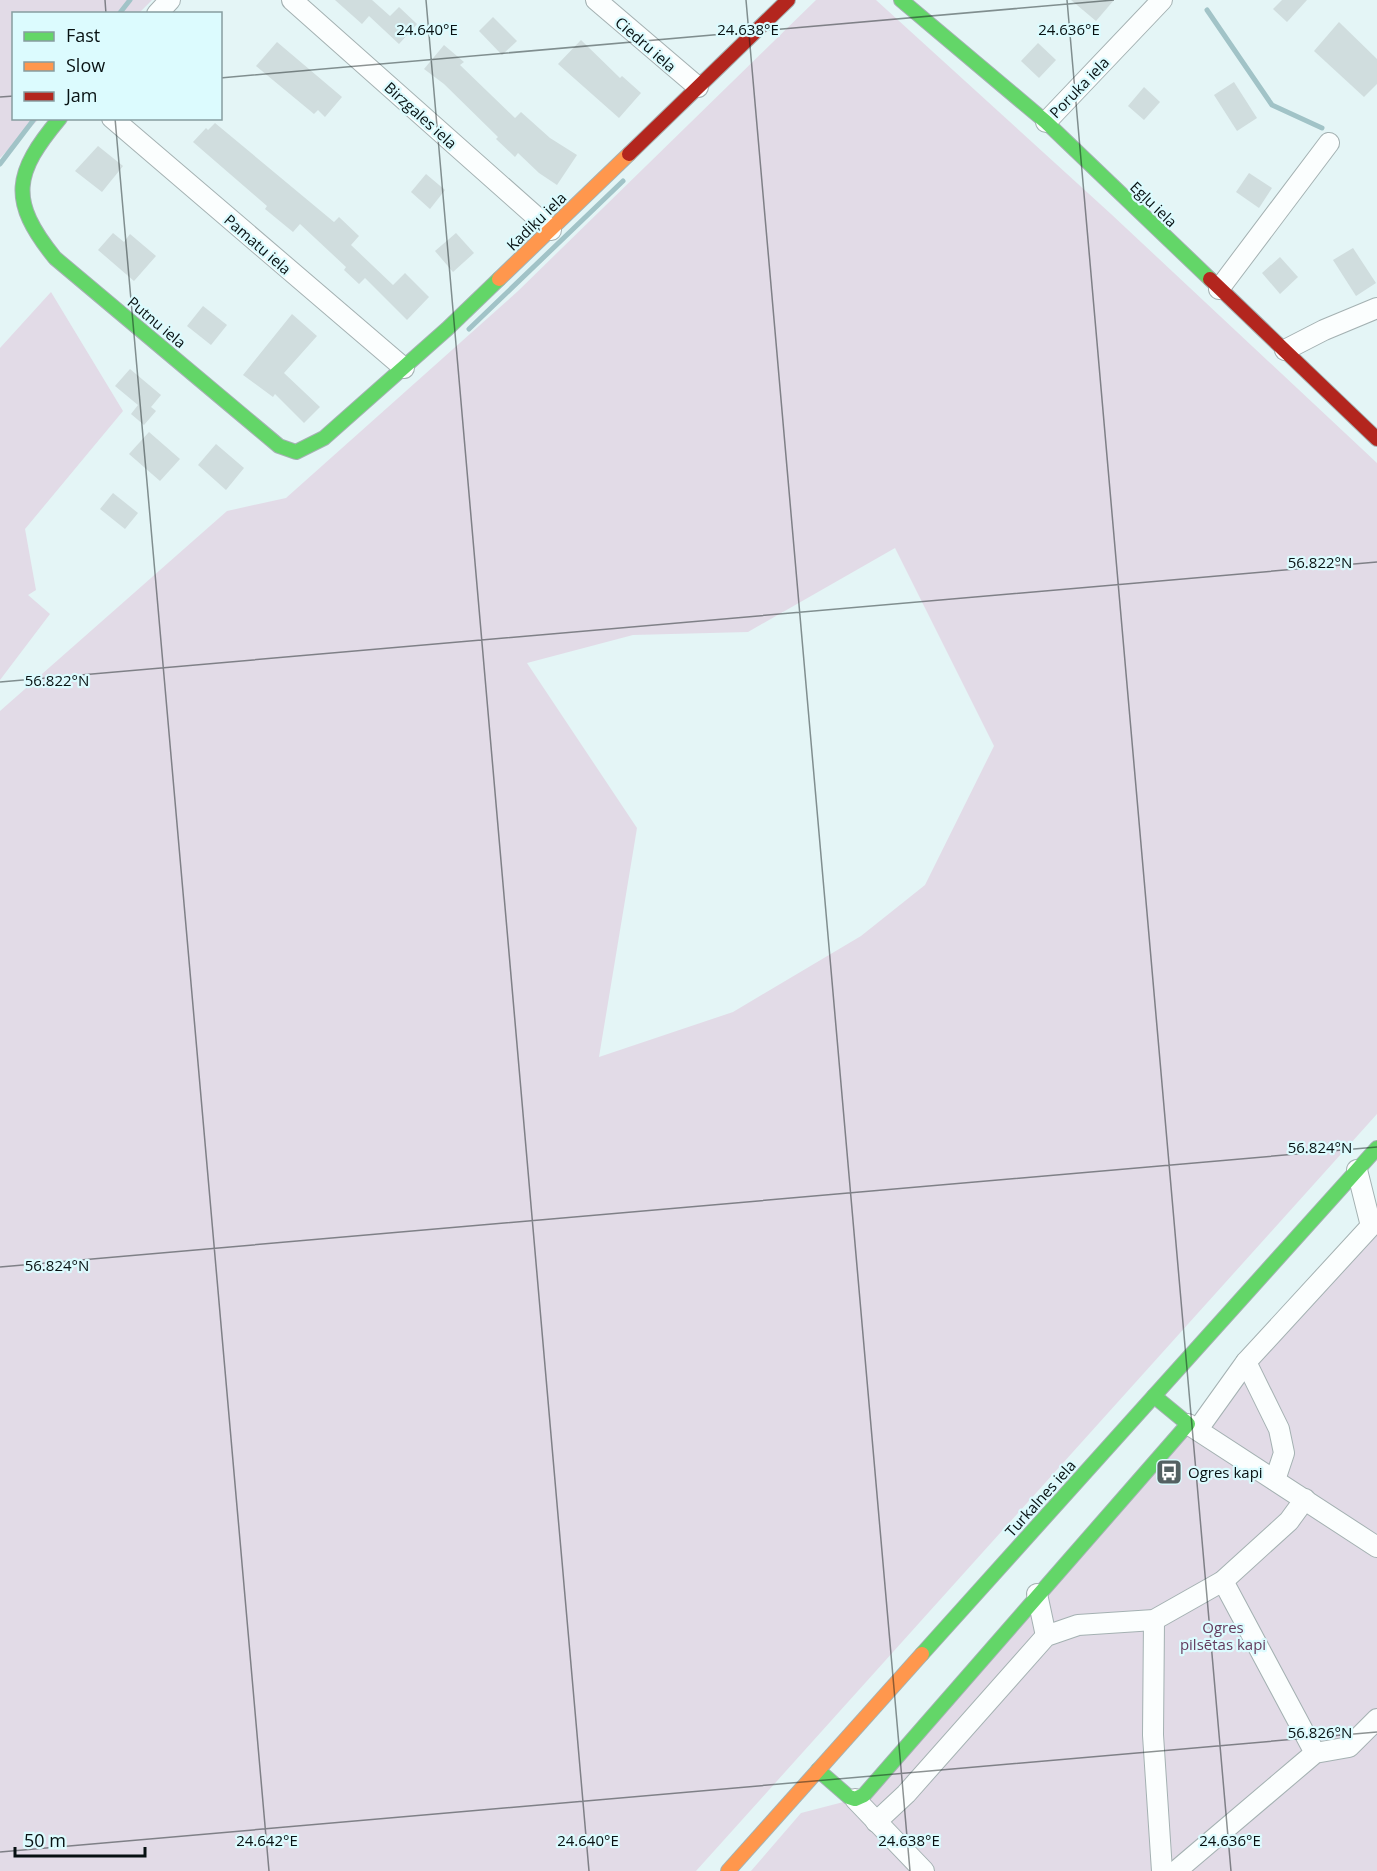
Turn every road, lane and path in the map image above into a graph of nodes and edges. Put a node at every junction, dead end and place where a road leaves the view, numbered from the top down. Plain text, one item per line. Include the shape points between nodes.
1 (170, 0) edge
2 (292, 0) edge
3 (596, 0) edge
4 (788, 0) edge
5 (901, 0) edge
6 (1162, 0) edge
7 (159, 12) edge
8 (698, 87) junction
9 (59, 120) edge
10 (114, 120) edge
11 (1046, 122) junction
12 (1329, 143) dead end
13 (551, 230) junction
14 (1219, 289) junction
15 (1377, 308) edge
16 (1285, 350) junction
17 (404, 368) junction
18 (1377, 440) edge
19 (296, 452) joint
20 (1377, 1148) edge
21 (1357, 1170) junction
22 (1374, 1227) edge
23 (1246, 1362) junction
24 (1154, 1396) junction
25 (1193, 1426) junction
26 (1275, 1479) junction
27 (1305, 1499) junction
28 (1377, 1547) edge
29 (1223, 1581) junction
30 (1037, 1594) junction
31 (1154, 1620) junction
32 (1046, 1636) junction
33 (1377, 1719) edge
34 (1315, 1753) junction
35 (818, 1770) junction
36 (855, 1799) junction
37 (876, 1822) junction
38 (1164, 1870) edge
39 (728, 1871) edge
40 (924, 1871) edge

1 - 7 street
2 - 13 street, Birzgales iela
3 - 8 street, Ciedru iela
4 - 8 street, Kadiķu iela
5 - 11 street, Egļu iela
6 - 11 street, Poruka iela
8 - 13 street, Kadiķu iela
9 - 19 street, Putnu iela via 31,157 20,197 31,228 55,258 279,446
10 - 17 street, Pamatu iela
11 - 14 street, Egļu iela
12 - 14 street
13 - 17 street, Kadiķu iela
14 - 16 street, Egļu iela
15 - 16 street
16 - 18 street, Egļu iela
17 - 19 street, Kadiķu iela via 324,438
20 - 21 street, Turkalnes iela
21 - 22 street
21 - 24 street, Turkalnes iela
22 - 23 street
23 - 25 street
23 - 26 street via 1280,1429 1284,1453
24 - 25 street
24 - 35 street, Turkalnes iela
25 - 26 street
25 - 30 street
26 - 27 street
27 - 28 street
27 - 29 street via 1289,1521
29 - 31 street
29 - 34 street
30 - 32 street
30 - 36 street via 864,1795
31 - 32 street via 1078,1625
31 - 38 street via 1153,1735
32 - 37 street via 906,1794
33 - 34 street via 1349,1747
34 - 38 street
35 - 36 street
35 - 39 street, Turkalnes iela
36 - 37 street
37 - 40 street

